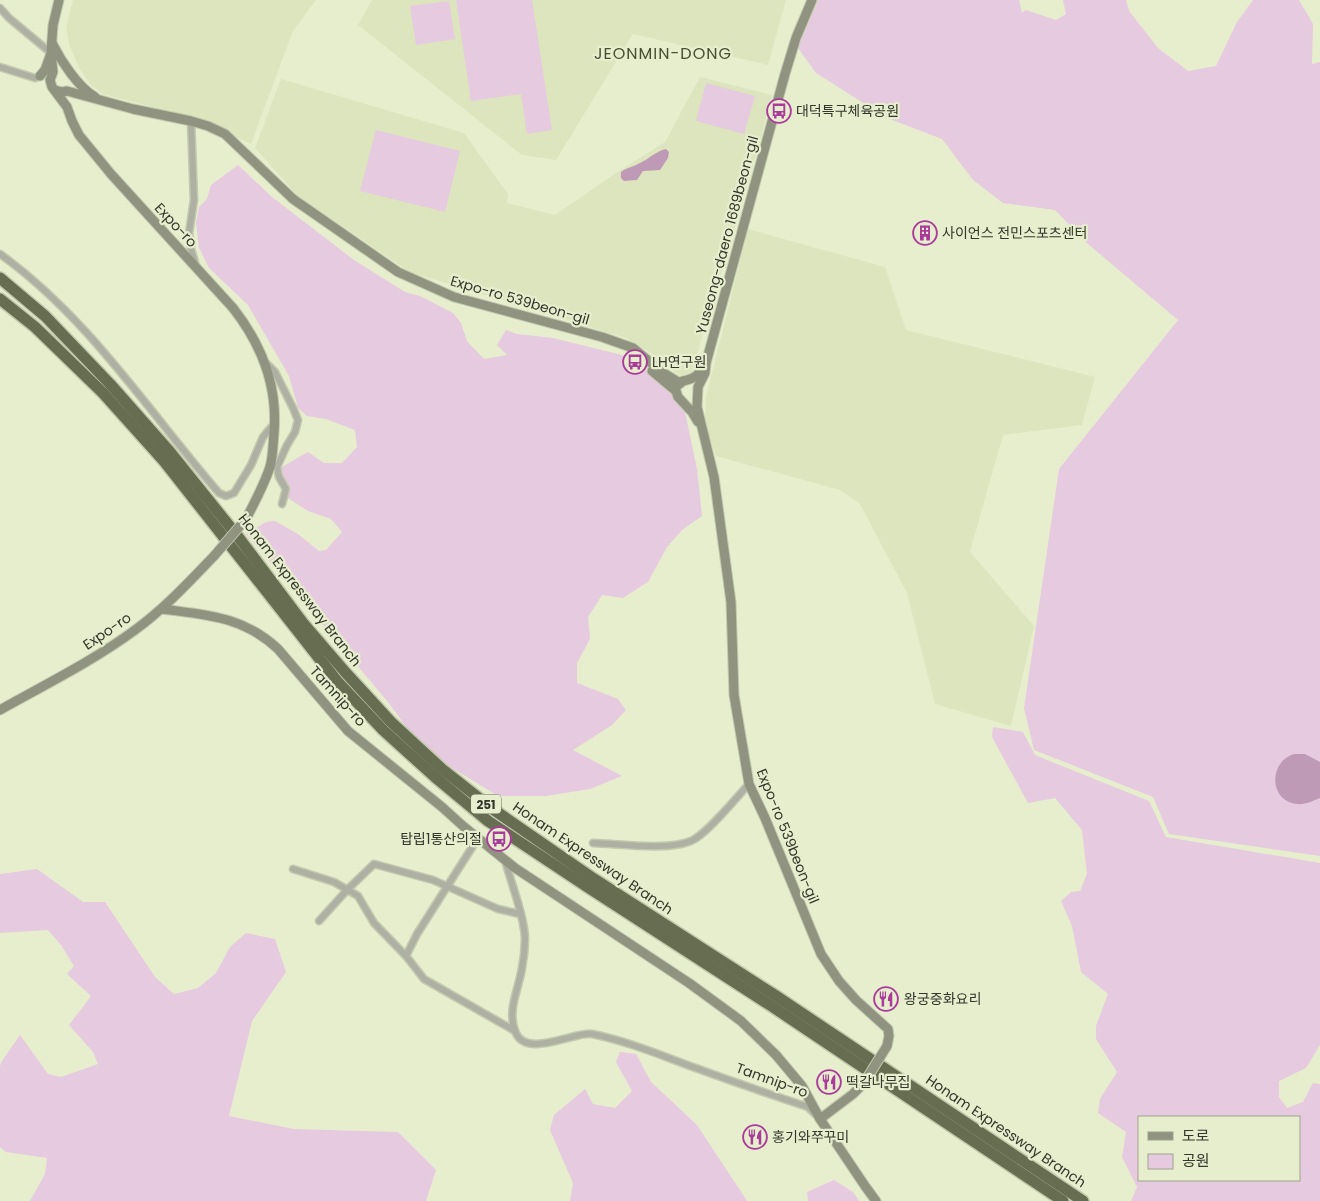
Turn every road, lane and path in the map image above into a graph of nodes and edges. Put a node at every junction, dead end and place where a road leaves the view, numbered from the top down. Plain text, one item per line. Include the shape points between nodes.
1 (59, 0) edge
2 (812, 0) edge
3 (0, 8) edge
4 (52, 43) junction
5 (51, 53) junction
6 (62, 59) junction
7 (0, 67) edge
8 (68, 69) junction
9 (52, 74) junction
10 (38, 77) junction
11 (74, 78) junction
12 (54, 88) junction
13 (66, 91) junction
14 (81, 96) junction
15 (99, 100) junction
16 (67, 105) junction
17 (191, 121) junction
18 (0, 254) edge
19 (196, 267) junction
20 (0, 278) edge
21 (0, 299) edge
22 (265, 362) junction
23 (706, 362) junction
24 (690, 380) junction
25 (678, 387) junction
26 (698, 387) junction
27 (697, 398) junction
28 (684, 402) junction
29 (275, 423) junction
30 (701, 430) junction
31 (282, 504) dead end
32 (162, 609) junction
33 (0, 710) edge
34 (749, 784) junction
35 (478, 838) junction
36 (593, 843) dead end
37 (504, 859) junction
38 (293, 869) dead end
39 (447, 886) junction
40 (348, 889) junction
41 (520, 914) junction
42 (319, 921) dead end
43 (406, 956) junction
44 (515, 1031) junction
45 (820, 1119) junction
46 (876, 1201) edge
47 (1063, 1201) edge
48 (1083, 1201) edge

1 - 4 main road
2 - 23 main road, Yuseong-daero 1689beon-gil via 785,74
3 - 5 street
4 - 5 main road
4 - 6 main road
5 - 6 main road
5 - 9 main road
5 - 10 main road via 45,70
6 - 8 main road
7 - 10 street
8 - 9 main road via 60,68
8 - 11 main road
9 - 10 main road
9 - 12 main road via 50,80
10 - 12 main road
11 - 13 main road via 73,86
11 - 15 main road
12 - 13 main road
12 - 16 main road
13 - 14 main road, Expo-ro 539beon-gil
13 - 16 main road
14 - 15 main road, Expo-ro 539beon-gil
14 - 16 main road via 76,96
15 - 17 main road, Expo-ro 539beon-gil
16 - 19 main road, Expo-ro via 79,135
17 - 19 street via 194,200 189,233
17 - 25 main road, Expo-ro 539beon-gil via 225,134 292,199 398,272 454,297 602,336 633,348
18 - 29 street via 44,290 105,351 219,493 226,496 234,493 263,438
19 - 22 main road, Expo-ro via 246,324
20 - 48 highway, Honam Expressway Branch / 251 via 45,316 116,390 170,452 346,673 391,722 442,769 494,810 594,879
21 - 47 highway, Honam Expressway Branch / 251 via 104,393 164,461 337,681 382,730 435,777 488,821
22 - 29 main road, Expo-ro via 271,382
22 - 31 street, Expo-ro via 275,372 298,420 277,467 286,489
23 - 24 main road
23 - 26 main road, Yuseong-daero 1689beon-gil
24 - 25 main road via 683,380
24 - 26 main road
25 - 28 main road via 678,397
26 - 27 main road
27 - 28 main road
27 - 30 main road
28 - 30 main road
29 - 32 main road, Expo-ro, bridge via 270,466 246,519
30 - 34 main road, Expo-ro 539beon-gil via 714,478 731,602 734,695
32 - 33 main road, Expo-ro via 94,657
32 - 35 main road, Tamnip-ro via 218,617 243,625 266,638 348,731
34 - 36 street via 711,825 691,841 666,846
34 - 45 main road, Expo-ro 539beon-gil, bridge via 821,954 839,981 888,1029 887,1046 864,1083
35 - 37 main road, Tamnip-ro
35 - 39 street
37 - 41 street
37 - 45 main road, Tamnip-ro via 741,1021 802,1086
38 - 40 street
39 - 40 street via 374,864
39 - 41 street via 498,909
39 - 43 street
40 - 42 street
40 - 43 street, Tamnip-ro via 358,896 374,923
41 - 44 street via 525,938 514,1003
43 - 44 street, Tamnip-ro via 424,979
44 - 45 street, Tamnip-ro via 520,1039 530,1043 554,1043 590,1034 637,1046 808,1107
45 - 46 main road

